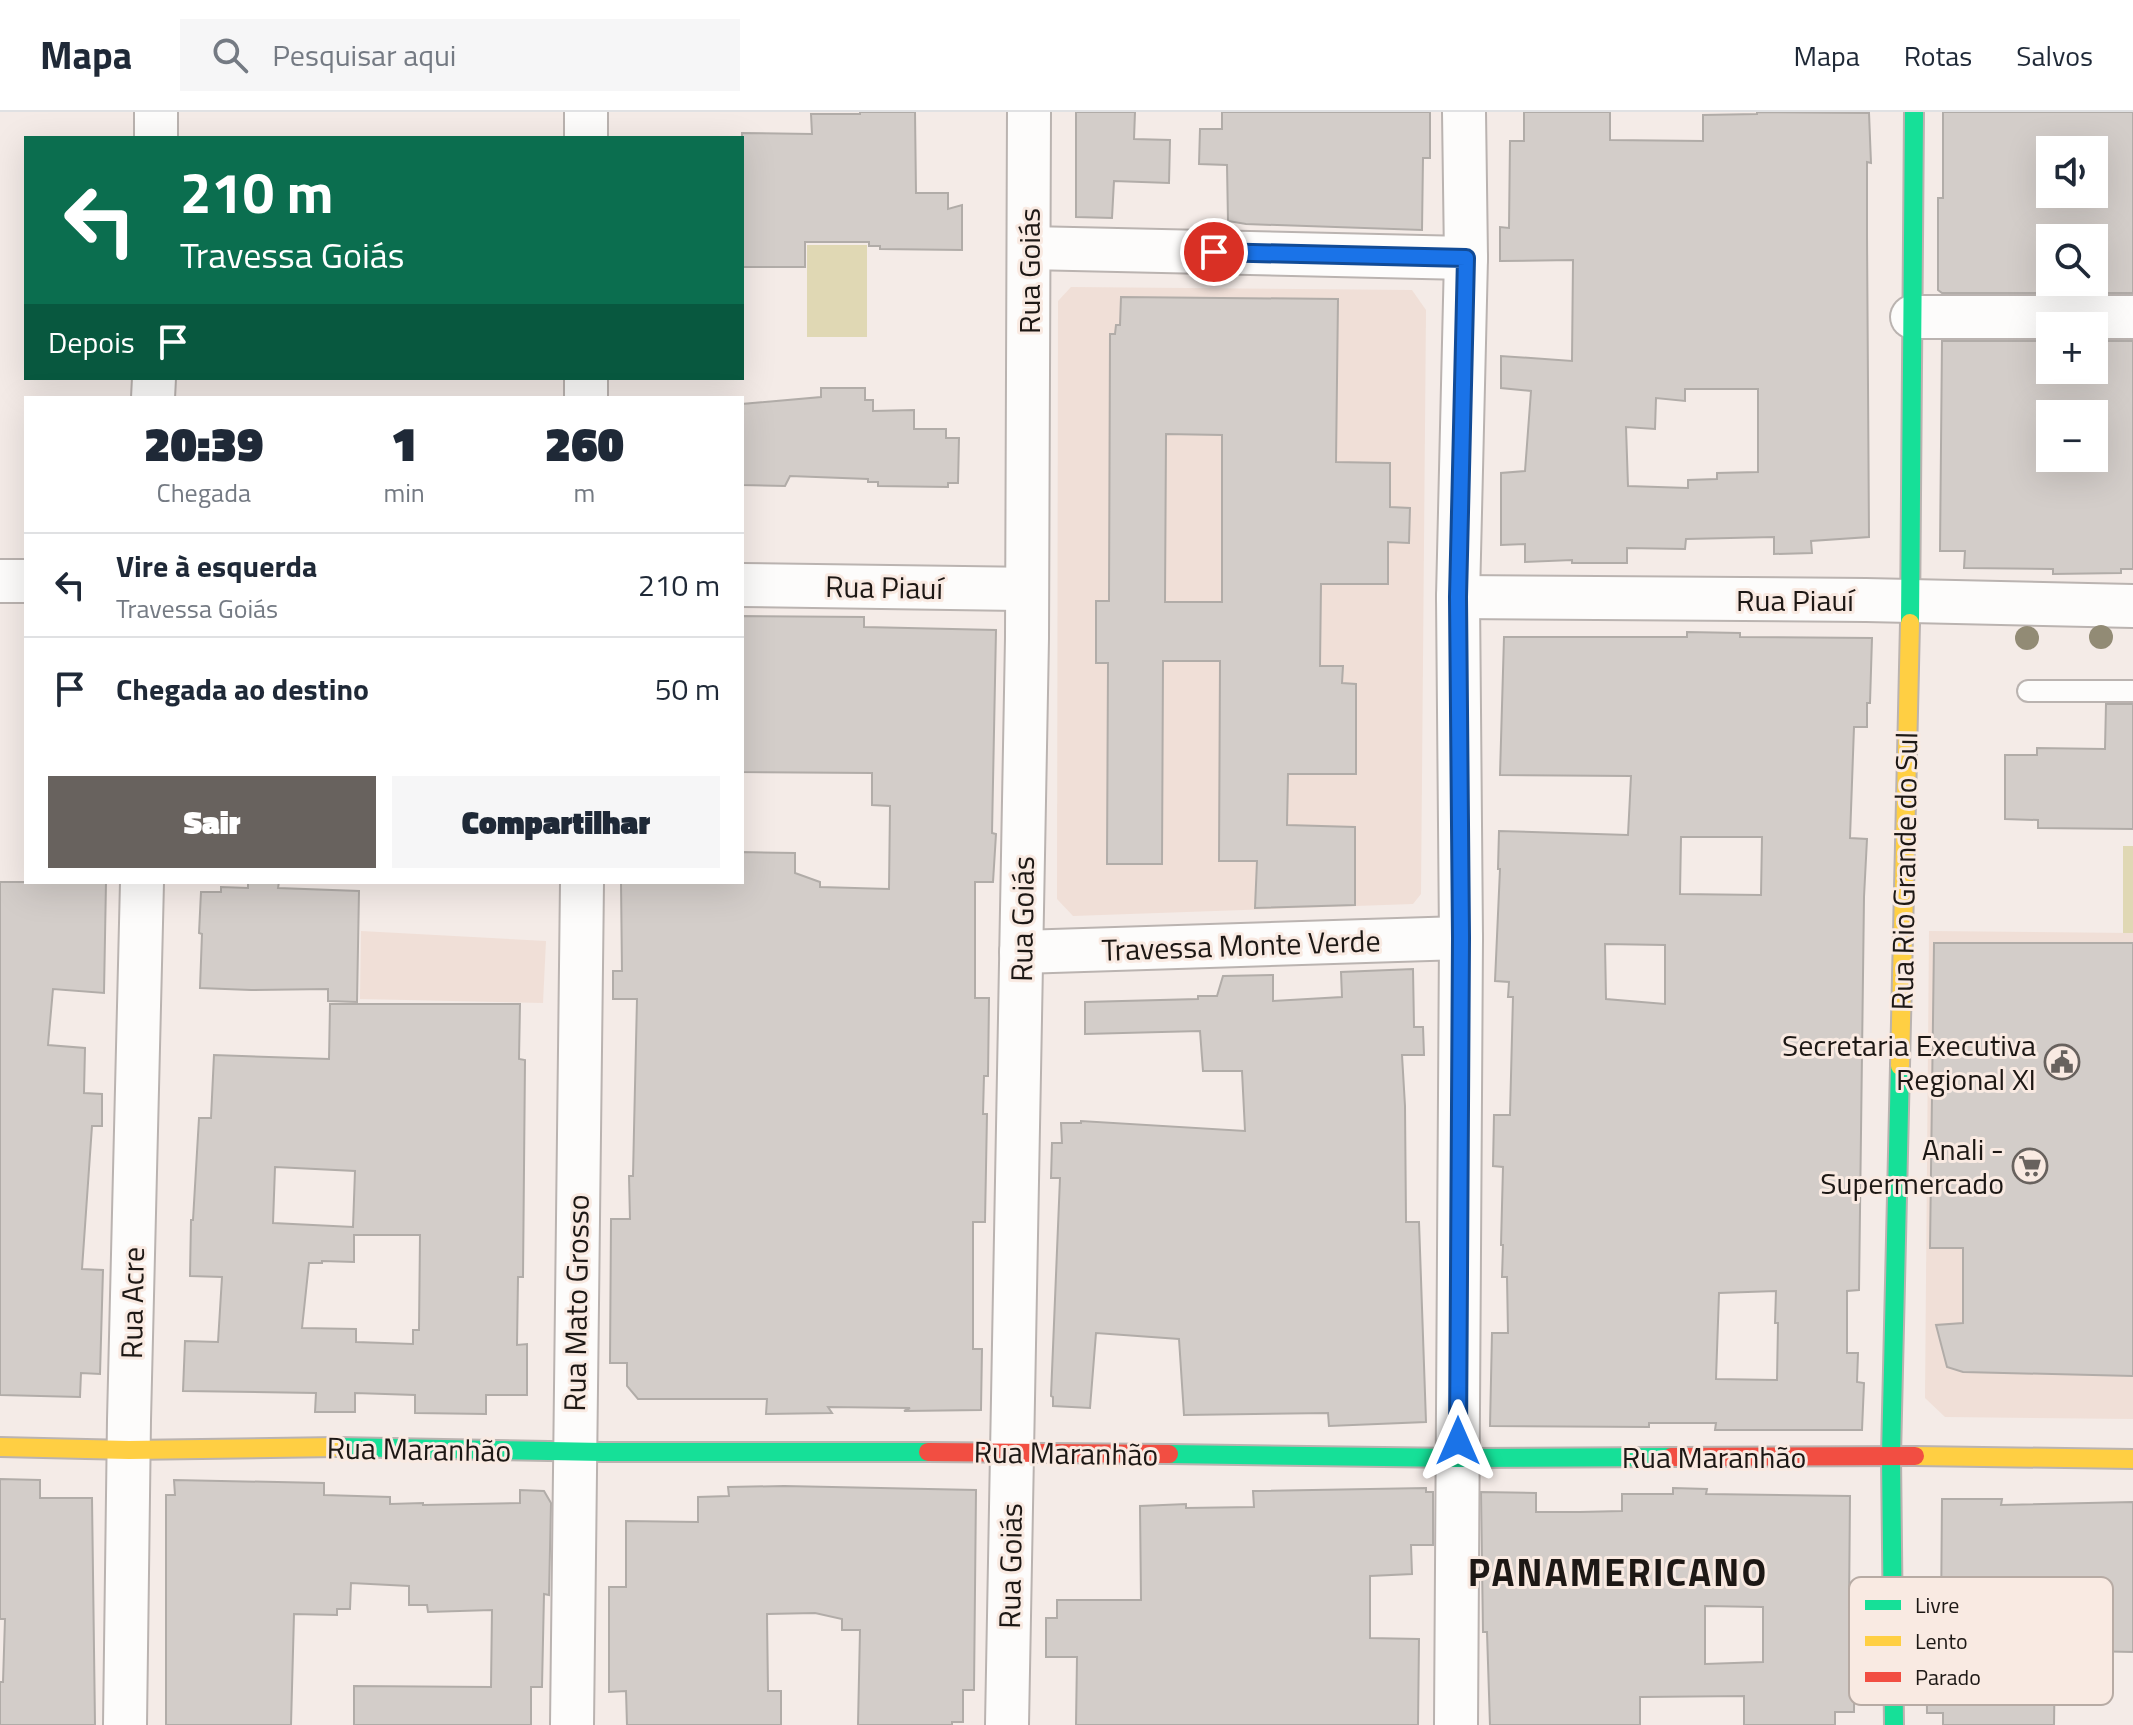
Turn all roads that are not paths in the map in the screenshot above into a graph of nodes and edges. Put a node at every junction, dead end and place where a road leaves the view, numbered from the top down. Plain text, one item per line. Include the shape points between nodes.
1 (156, 112) edge
2 (586, 112) edge
3 (1029, 112) edge
4 (1464, 112) edge
5 (1914, 112) edge
6 (156, 136) edge
7 (586, 136) edge
8 (1029, 248) junction
9 (1466, 258) junction
10 (1912, 317) junction
11 (2133, 317) edge
12 (0, 581) edge
13 (24, 581) edge
14 (744, 585) edge
15 (1027, 589) junction
16 (1458, 597) junction
17 (1910, 602) junction
18 (2133, 606) edge
19 (2028, 691) dead end
20 (2133, 691) edge
21 (142, 884) edge
22 (582, 884) edge
23 (1461, 938) junction
24 (1021, 952) junction
25 (0, 1447) edge
26 (129, 1450) junction
27 (574, 1452) junction
28 (1012, 1452) junction
29 (1891, 1456) junction
30 (1458, 1458) junction
31 (2133, 1459) edge
32 (1892, 1577) edge
33 (1894, 1705) edge
34 (125, 1725) edge
35 (572, 1725) edge
36 (1007, 1725) edge
37 (1456, 1725) edge
38 (1894, 1725) edge

1 - 6 street
2 - 7 street
3 - 8 street, Rua Goiás
4 - 9 street
5 - 10 street, Rua Rio Grande do Sul
8 - 9 street
8 - 15 street, Rua Goiás
9 - 16 street
10 - 11 street
10 - 17 street, Rua Rio Grande do Sul
12 - 13 street
14 - 15 street, Rua Piauí
15 - 24 street, Rua Goiás
16 - 17 street, Rua Piauí
16 - 23 street
17 - 18 street, Rua Piauí
17 - 29 street, Rua Rio Grande do Sul
19 - 20 lane
21 - 26 street, Rua Acre
22 - 27 street, Rua Mato Grosso
23 - 24 street, Travessa Monte Verde
23 - 30 street
24 - 28 street, Rua Goiás
25 - 26 street, Rua Maranhão
26 - 27 street, Rua Maranhão
26 - 34 street, Rua Acre
27 - 28 street, Rua Maranhão
27 - 35 street, Rua Mato Grosso
28 - 30 street, Rua Maranhão
28 - 36 street, Rua Goiás
29 - 30 street, Rua Maranhão
29 - 31 street, Rua Maranhão
29 - 32 street, Rua Rio Grande do Sul
30 - 37 street
33 - 38 street, Rua Rio Grande do Sul

